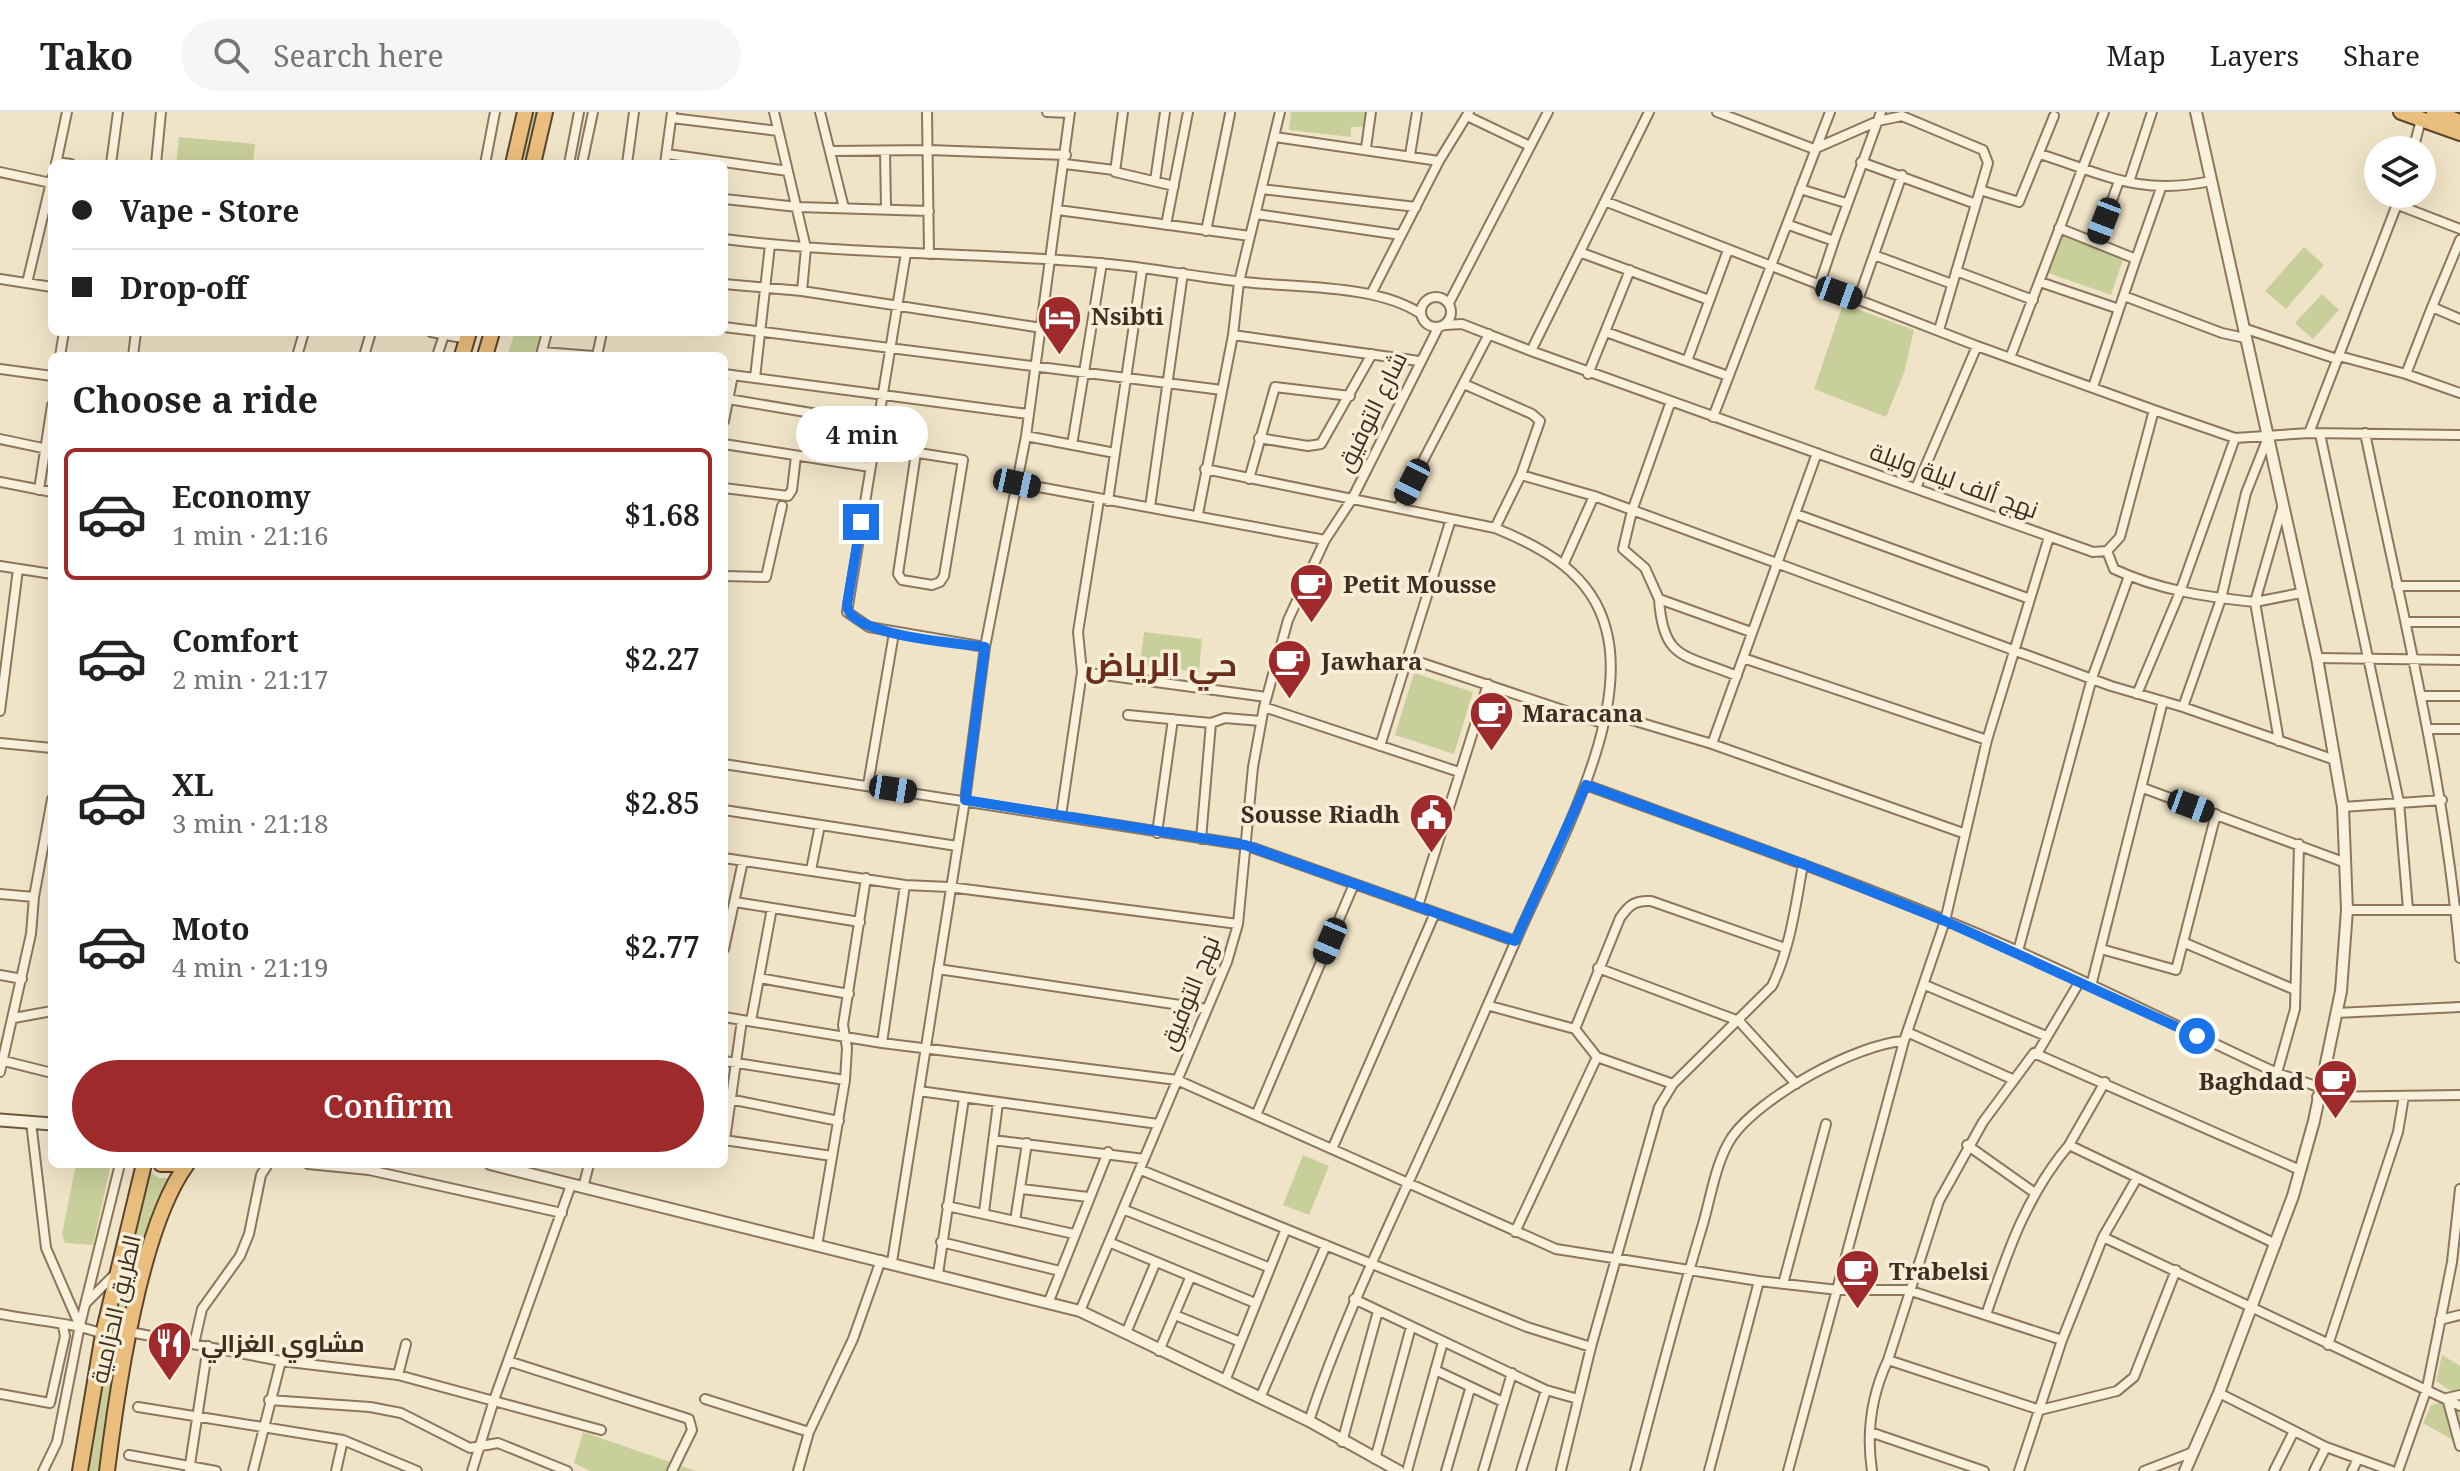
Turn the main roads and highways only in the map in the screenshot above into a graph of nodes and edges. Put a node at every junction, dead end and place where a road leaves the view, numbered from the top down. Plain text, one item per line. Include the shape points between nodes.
1 (525, 112) edge
2 (545, 112) edge
3 (2401, 112) edge
4 (2427, 116) edge
5 (2460, 122) edge
6 (2460, 133) edge
7 (514, 160) edge
8 (534, 160) edge
9 (0, 1120) edge
10 (48, 1124) edge
11 (143, 1168) edge
12 (184, 1168) edge
13 (80, 1471) edge
14 (107, 1471) edge

1 - 7 highway
2 - 8 highway
3 - 4 highway
4 - 5 highway
4 - 6 highway
9 - 10 main road
11 - 13 highway, الطريق الحزامية via 103,1334
12 - 14 highway, الطريق الحزامية via 161,1214 130,1332

